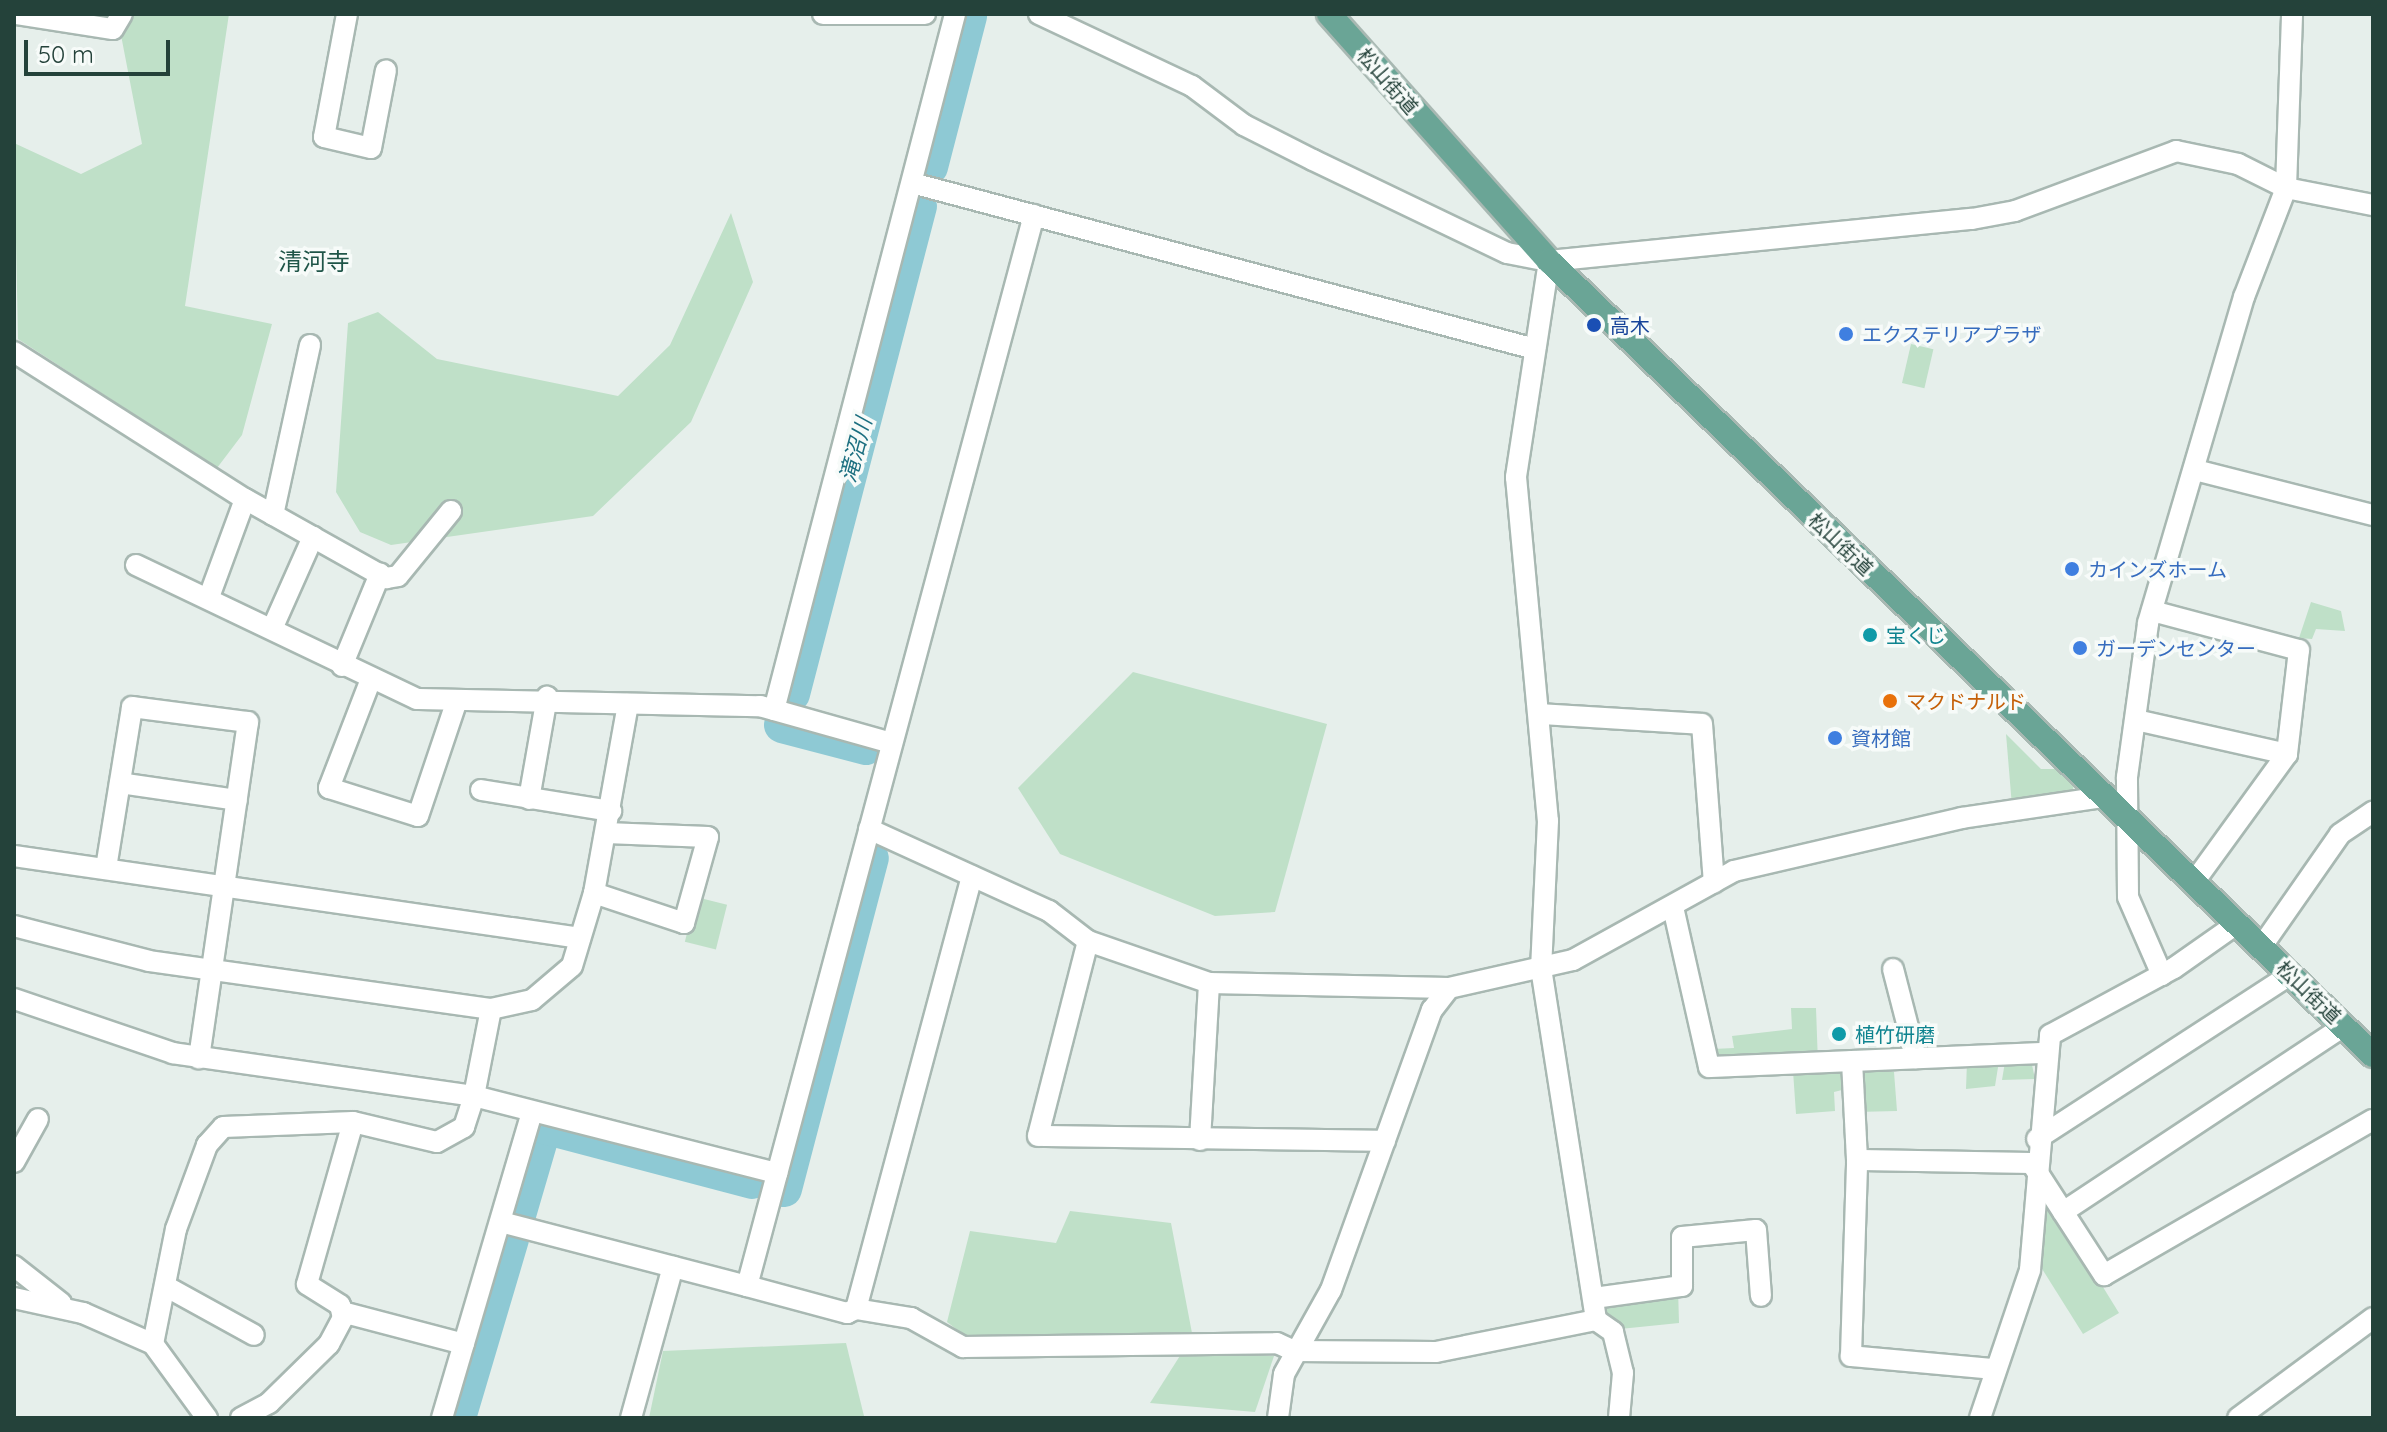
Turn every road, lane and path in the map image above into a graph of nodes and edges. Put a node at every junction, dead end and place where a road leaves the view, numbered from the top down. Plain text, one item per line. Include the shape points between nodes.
1 (17, 14) edge
2 (122, 14) edge
3 (347, 14) edge
4 (823, 14) edge
5 (925, 14) edge
6 (955, 14) edge
7 (1039, 14) edge
8 (1329, 14) edge
9 (2292, 14) edge
10 (386, 70) dead end
11 (912, 183) junction
12 (2286, 188) junction
13 (2373, 205) edge
14 (1034, 215) junction
15 (1549, 261) junction
16 (310, 345) dead end
17 (1535, 349) junction
18 (14, 352) edge
19 (2195, 470) junction
20 (245, 499) junction
21 (451, 511) dead end
22 (273, 515) junction
23 (2373, 515) edge
24 (313, 537) junction
25 (136, 565) dead end
26 (380, 574) junction
27 (209, 597) junction
28 (2152, 611) junction
29 (272, 629) junction
30 (342, 666) junction
31 (371, 679) junction
32 (547, 697) junction
33 (456, 703) junction
34 (628, 704) junction
35 (774, 710) junction
36 (1540, 714) junction
37 (2136, 720) junction
38 (892, 743) junction
39 (2287, 754) junction
40 (120, 783) junction
41 (481, 790) dead end
42 (2102, 797) junction
43 (529, 799) junction
44 (237, 800) junction
45 (611, 811) junction
46 (2373, 812) edge
47 (2126, 819) junction
48 (869, 829) junction
49 (606, 833) junction
50 (14, 856) edge
51 (106, 868) junction
52 (972, 876) junction
53 (2194, 882) junction
54 (1714, 883) junction
55 (224, 885) junction
56 (594, 893) junction
57 (1673, 907) junction
58 (2238, 923) junction
59 (14, 926) edge
60 (580, 938) junction
61 (1088, 941) junction
62 (2262, 946) junction
63 (1541, 968) junction
64 (1893, 969) dead end
65 (213, 971) junction
66 (2291, 974) junction
67 (2162, 975) junction
68 (1209, 983) junction
69 (1449, 988) junction
70 (14, 999) edge
71 (491, 1009) junction
72 (2344, 1026) junction
73 (2043, 1053) junction
74 (2373, 1055) edge
75 (199, 1058) junction
76 (1916, 1058) junction
77 (1852, 1061) junction
78 (474, 1096) junction
79 (532, 1113) junction
80 (38, 1119) dead end
81 (2373, 1120) edge
82 (353, 1122) junction
83 (2037, 1139) junction
84 (1200, 1140) junction
85 (1385, 1141) junction
86 (1857, 1160) junction
87 (14, 1162) edge
88 (2035, 1165) junction
89 (777, 1173) junction
90 (2063, 1212) junction
91 (501, 1222) junction
92 (14, 1266) edge
93 (673, 1267) junction
94 (747, 1286) junction
95 (167, 1287) junction
96 (1761, 1296) dead end
97 (14, 1298) edge
98 (1594, 1298) junction
99 (856, 1309) junction
100 (342, 1312) junction
101 (83, 1313) junction
102 (2373, 1318) edge
103 (1596, 1320) junction
104 (254, 1335) dead end
105 (153, 1344) junction
106 (464, 1344) junction
107 (1294, 1351) junction
108 (1993, 1369) junction
109 (207, 1418) edge
110 (241, 1418) edge
111 (442, 1418) edge
112 (631, 1418) edge
113 (1278, 1418) edge
114 (1619, 1418) edge
115 (1980, 1418) edge
116 (2238, 1418) edge

1 - 2 street via 113,29
3 - 10 street via 324,137 371,148
4 - 5 street
6 - 11 street
7 - 15 street via 1192,86 1244,125 1340,173 1507,253
8 - 15 main road, 松山街道
9 - 12 street
11 - 14 street
11 - 35 street
12 - 13 street
12 - 15 street via 2238,164 2176,151 2015,211 1972,219
12 - 19 street via 2244,297
14 - 17 street
14 - 38 street
15 - 17 street
15 - 42 main road, 松山街道
16 - 22 street
17 - 36 street via 1516,477
18 - 20 street
19 - 23 street
19 - 28 street
20 - 22 street
20 - 27 street
21 - 26 street via 398,576
22 - 24 street
24 - 26 street
24 - 29 street
25 - 27 street
26 - 30 street
27 - 29 street
28 - 37 street
28 - 39 street via 2299,650
29 - 30 street
30 - 31 street
31 - 33 street via 417,699
31 - 33 street via 329,788 418,816
32 - 33 street
32 - 34 street
32 - 43 street
34 - 35 street
34 - 45 street
35 - 38 street
36 - 54 street via 1702,724
36 - 63 street via 1548,821
37 - 39 street
37 - 47 street
38 - 48 street
39 - 53 street
40 - 44 street
40 - 44 street via 132,707 248,722
40 - 51 street
41 - 43 street
42 - 47 main road, 松山街道
42 - 54 street via 1962,818 1734,871
43 - 45 street
44 - 55 street
45 - 49 street
46 - 62 street via 2340,834
47 - 53 main road, 松山街道
47 - 67 street via 2128,897
48 - 52 street
48 - 89 street
49 - 56 street
49 - 56 street via 708,837 684,923
50 - 51 street
51 - 55 street
52 - 61 street via 1049,911
52 - 99 street
53 - 58 main road, 松山街道
54 - 57 street
55 - 60 street
55 - 65 street
56 - 60 street
57 - 63 street via 1573,960
57 - 77 street via 1709,1067
58 - 62 main road, 松山街道
58 - 67 street
59 - 65 street
60 - 71 street via 561,982 532,1000
61 - 68 street
61 - 84 street via 1038,1136
62 - 66 main road, 松山街道
63 - 69 street
63 - 98 street
64 - 76 street
65 - 71 street
65 - 75 street
66 - 72 main road, 松山街道
66 - 83 street
67 - 73 street via 2050,1035
68 - 69 street
68 - 84 street
69 - 85 street via 1432,1010
70 - 75 street
71 - 78 street
72 - 74 main road, 松山街道
72 - 90 street
73 - 76 street
73 - 83 street
75 - 78 street
76 - 77 street
77 - 86 street
78 - 79 street
78 - 82 street via 464,1127 437,1142
79 - 89 street
79 - 91 street
80 - 87 street
81 - 90 street via 2104,1275
82 - 95 street via 214,1132 176,1229
82 - 100 street via 307,1284
83 - 88 street
84 - 85 street
85 - 107 street via 1331,1290
86 - 88 street
86 - 108 street via 1851,1356
88 - 90 street
88 - 108 street via 2030,1270
89 - 94 street
91 - 93 street
91 - 106 street
92 - 101 street via 46,1296
93 - 94 street
93 - 112 street
94 - 99 street via 847,1313
95 - 104 street
95 - 105 street
96 - 98 street via 1756,1230 1682,1237 1682,1286
97 - 101 street
98 - 103 street
99 - 107 street via 911,1318 963,1347 1277,1343
100 - 106 street
100 - 110 street via 329,1344 269,1403
101 - 105 street
102 - 116 street
103 - 107 street via 1436,1352
103 - 114 street via 1613,1332 1623,1373
105 - 109 street
106 - 111 street
107 - 113 street
108 - 115 street

